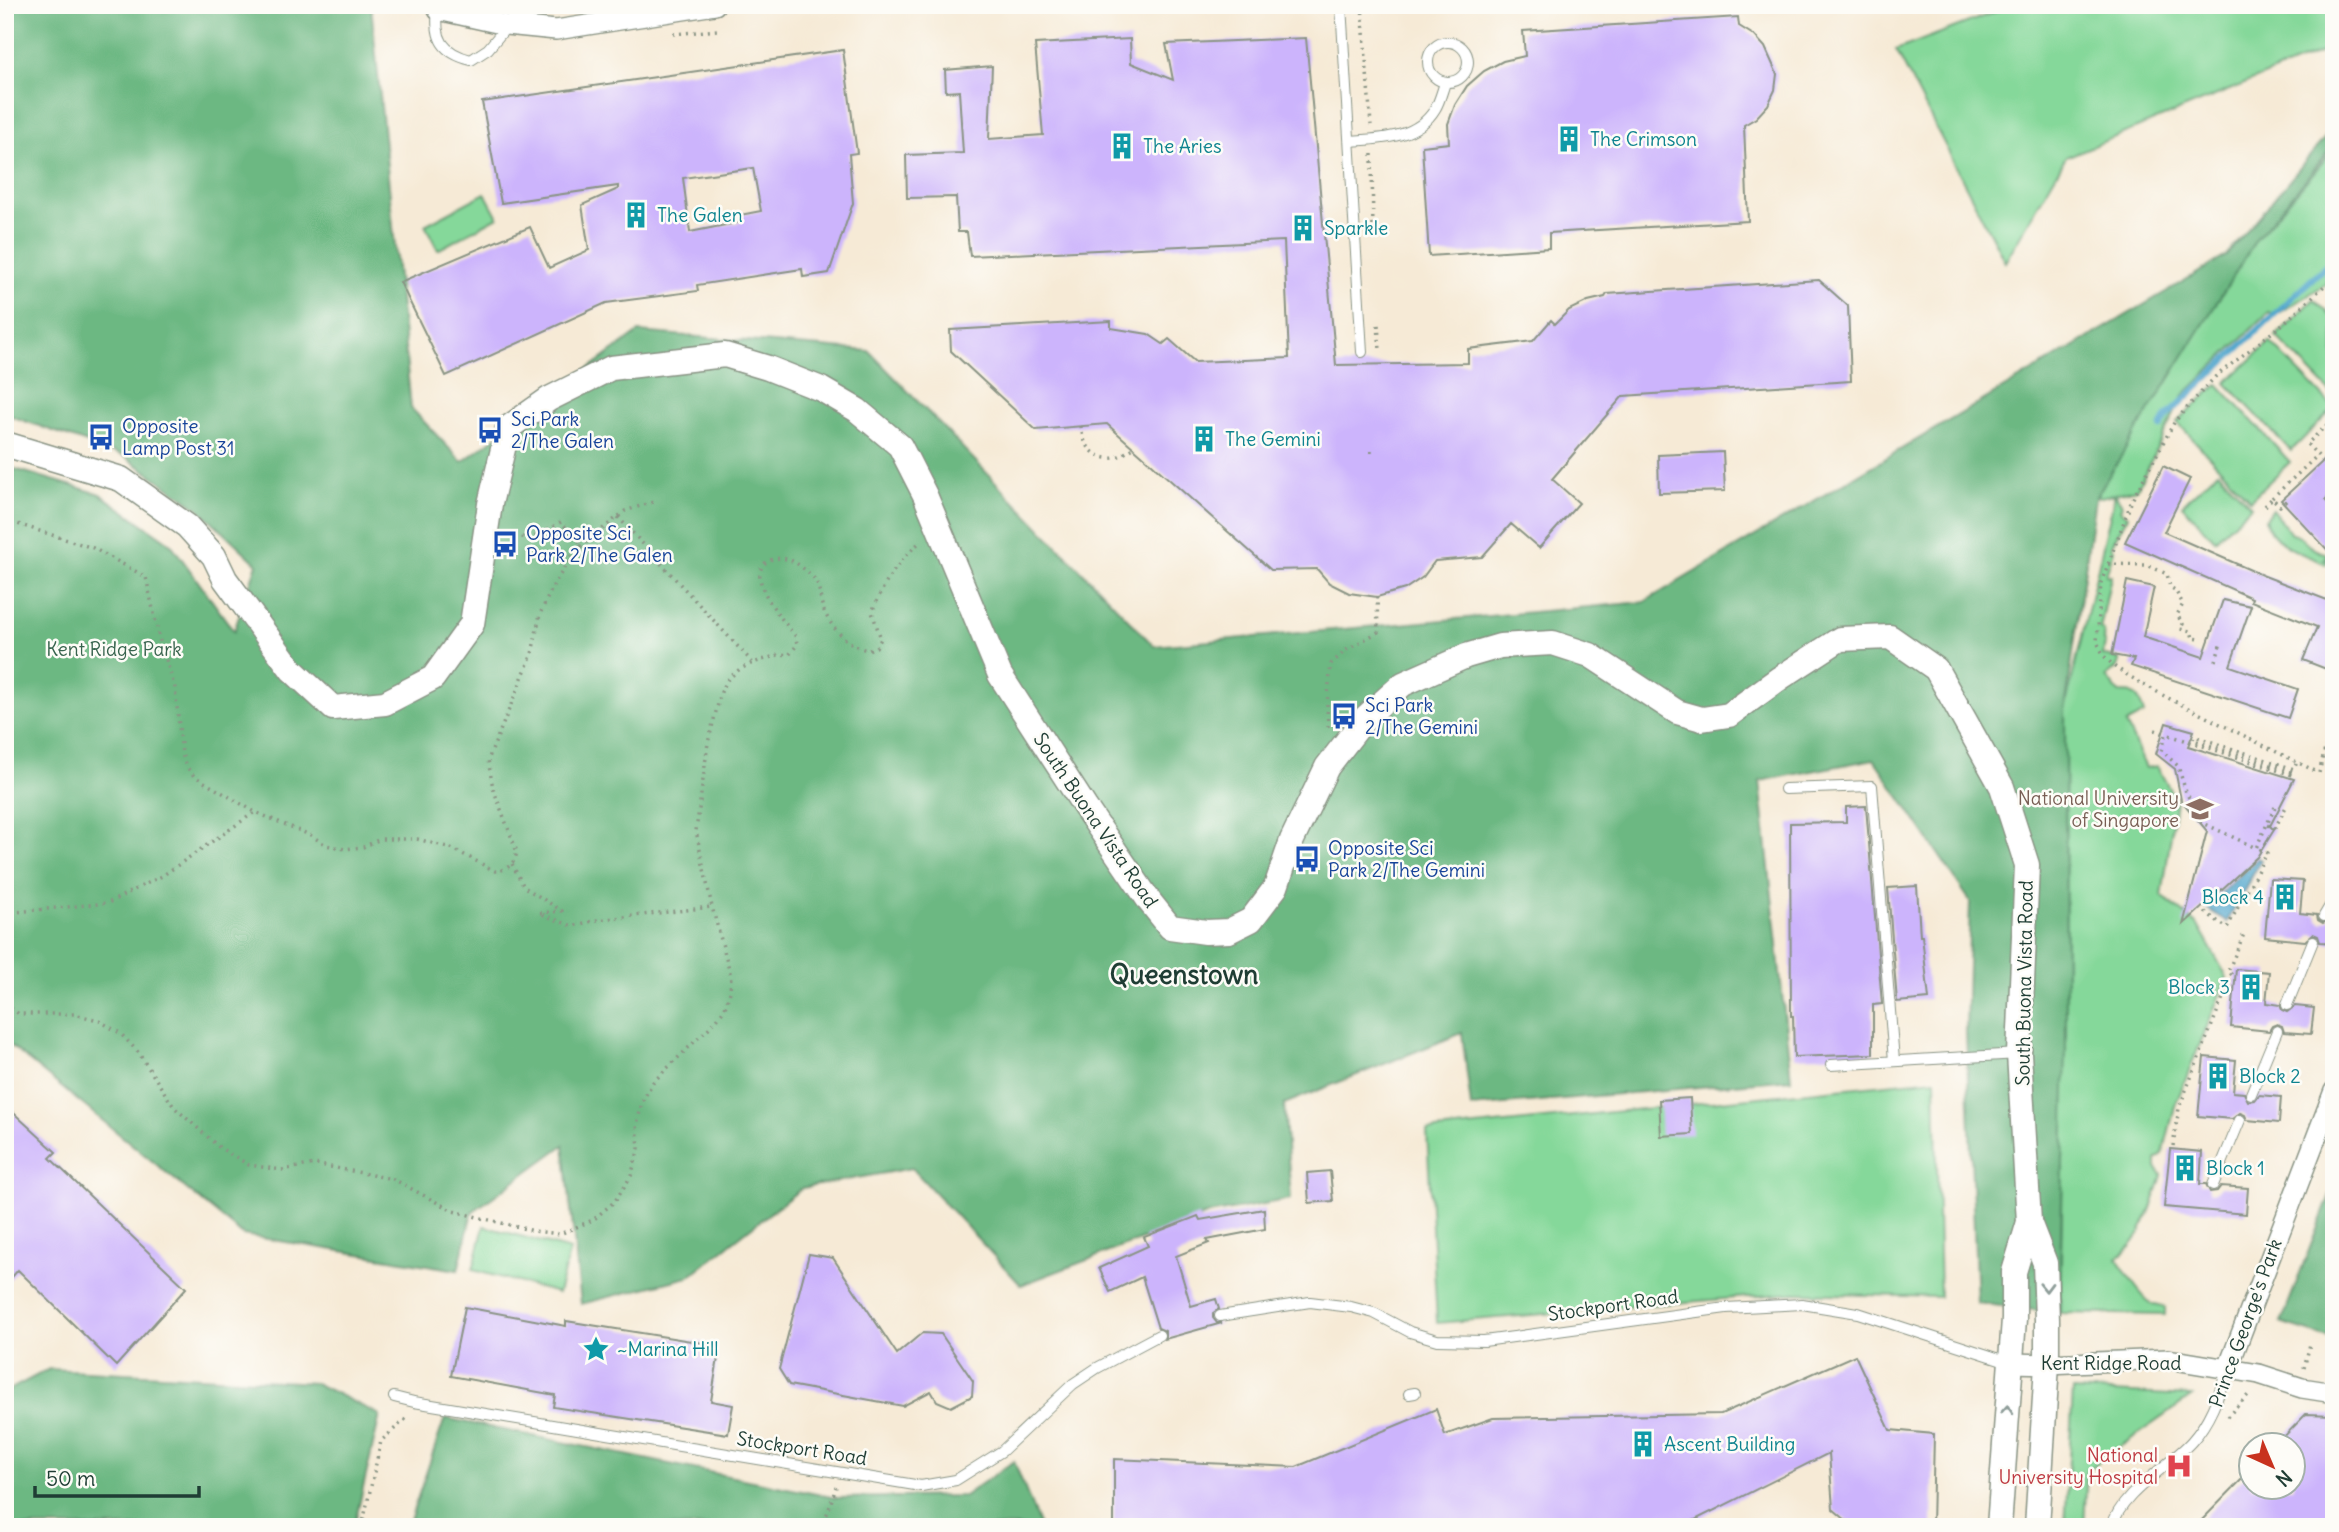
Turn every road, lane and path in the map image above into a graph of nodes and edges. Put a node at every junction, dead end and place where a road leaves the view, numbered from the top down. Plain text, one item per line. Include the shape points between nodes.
1 (715, 5) edge
2 (1025, 5) edge
3 (1341, 5) edge
4 (1362, 5) edge
5 (1012, 8) dead end
6 (672, 9) edge
7 (438, 10) joint
8 (509, 25) junction
9 (1445, 83) junction
10 (1372, 140) junction
11 (1350, 141) junction
12 (1373, 244) dead end
13 (2334, 277) edge
14 (1378, 324) dead end
15 (1380, 350) dead end
16 (1362, 352) dead end
17 (2334, 418) edge
18 (1081, 426) dead end
19 (2334, 443) edge
20 (5, 444) edge
21 (1134, 448) dead end
22 (2334, 450) edge
23 (2318, 455) junction
24 (2323, 461) dead end
25 (2272, 498) junction
26 (2287, 500) dead end
27 (2265, 506) dead end
28 (618, 517) dead end
29 (498, 532) dead end
30 (927, 537) dead end
31 (582, 545) dead end
32 (2108, 564) junction
33 (1377, 597) dead end
34 (2200, 639) dead end
35 (2221, 642) dead end
36 (2216, 662) dead end
37 (753, 663) junction
38 (2334, 712) edge
39 (1330, 730) dead end
40 (2155, 730) dead end
41 (2166, 734) junction
42 (2297, 762) junction
43 (1785, 789) dead end
44 (2287, 805) dead end
45 (2275, 807) dead end
46 (255, 812) dead end
47 (2268, 825) junction
48 (2256, 848) junction
49 (512, 864) dead end
50 (2334, 899) edge
51 (712, 907) junction
52 (2205, 912) dead end
53 (5, 913) edge
54 (2324, 916) dead end
55 (2244, 934) dead end
56 (2313, 941) dead end
57 (5, 1004) edge
58 (2287, 1006) dead end
59 (2277, 1031) dead end
60 (2019, 1054) junction
61 (1894, 1061) junction
62 (1830, 1065) dead end
63 (2334, 1091) edge
64 (2251, 1094) dead end
65 (2240, 1120) dead end
66 (2173, 1146) dead end
67 (2213, 1185) dead end
68 (2029, 1222) junction
69 (1220, 1316) dead end
70 (1160, 1335) dead end
71 (2310, 1344) dead end
72 (2010, 1363) junction
73 (2306, 1363) dead end
74 (2047, 1364) junction
75 (2228, 1368) junction
76 (2255, 1388) dead end
77 (2334, 1393) edge
78 (394, 1396) dead end
79 (2225, 1419) dead end
80 (406, 1421) dead end
81 (840, 1472) junction
82 (362, 1527) edge
83 (820, 1527) edge
84 (1999, 1527) edge
85 (2037, 1527) edge
86 (2112, 1527) edge

1 - 6 street
2 - 5 path
3 - 11 lane
4 - 10 path
6 - 8 street via 556,30
7 - 8 street
7 - 8 lane via 436,25 442,45 471,60
9 - 9 lane via 1429,71 1427,62 1430,52 1447,41 1464,48 1469,58 1464,76
9 - 10 lane via 1428,118 1397,138
10 - 11 lane
10 - 12 path
11 - 16 lane
13 - 32 path via 2215,377 2175,421 2132,500
14 - 15 path
17 - 23 path via 2308,444
18 - 21 path via 1082,439 1093,453 1113,458
19 - 22 path
20 - 60 street, South Buona Vista Road via 121,479 187,526 214,556 225,579 292,670 333,708 385,703 433,678 472,624 490,504 508,428 549,398 611,368 725,355 821,389 857,410 900,446 1000,675 1170,928 1206,932 1230,931 1251,920 1276,887 1292,840 1327,767 1366,717 1403,684 1466,656 1500,646 1553,643 1590,655 1677,712 1702,719 1729,715 1840,639 1890,637 1936,669 2002,787 2027,865
23 - 24 path
23 - 25 path
25 - 26 path via 2280,506
25 - 27 path
28 - 37 path
29 - 31 path via 531,539 561,522
30 - 37 path via 894,570 881,591 872,612 881,639 868,650 846,640 823,611 816,581 795,562 779,558 764,565 761,585 797,645 789,654
32 - 34 path via 2147,565 2167,574 2183,604 2177,615 2183,624 2180,629
32 - 42 path via 2101,583 2096,642 2104,656 2166,697
33 - 39 path via 1378,632 1331,664
35 - 36 path
37 - 51 path via 728,679 708,743 696,831
38 - 42 path via 2319,773
40 - 41 path
41 - 42 path via 2292,775 2294,772 2193,740 2194,736 2294,769
41 - 48 path via 2162,751 2178,766 2201,822
43 - 61 lane via 1872,786
44 - 47 path via 2275,828
45 - 47 path
46 - 53 path via 162,876 108,903
47 - 48 path
48 - 52 path via 2267,853 2227,928
49 - 51 path via 524,887 562,911 539,912 572,926
50 - 54 lane
51 - 57 path via 731,976 725,1008 653,1082 642,1102 639,1148 631,1176 615,1201 593,1220 560,1234 453,1211 393,1179 315,1164 282,1170 249,1165 220,1148 174,1107 120,1033 98,1020 74,1014 19,1014
55 - 66 path via 2179,1108
56 - 58 lane
59 - 64 lane
60 - 61 lane
60 - 68 street, South Buona Vista Road
61 - 62 lane
63 - 75 street, Prince George's Park
65 - 67 lane
68 - 72 street, South Buona Vista Road via 2014,1272
68 -> 74 street, South Buona Vista Road via 2045,1263
69 - 72 lane, Stockport Road via 1310,1302 1374,1313 1437,1340 1484,1341 1726,1308 1802,1304 1858,1312
70 - 81 lane, Stockport Road via 1073,1384 1002,1451 956,1480 921,1486
71 - 73 path
72 - 74 street, Kent Ridge Road
84 -> 72 street, South Buona Vista Road
74 - 75 street, Kent Ridge Road via 2168,1359
74 - 85 street, South Buona Vista Road
75 - 77 street, Kent Ridge Road
75 - 86 lane, Prince George's Park via 2211,1414 2192,1442 2115,1514
76 - 79 path
78 - 81 lane, Stockport Road
80 - 82 path via 381,1441
81 - 83 path

